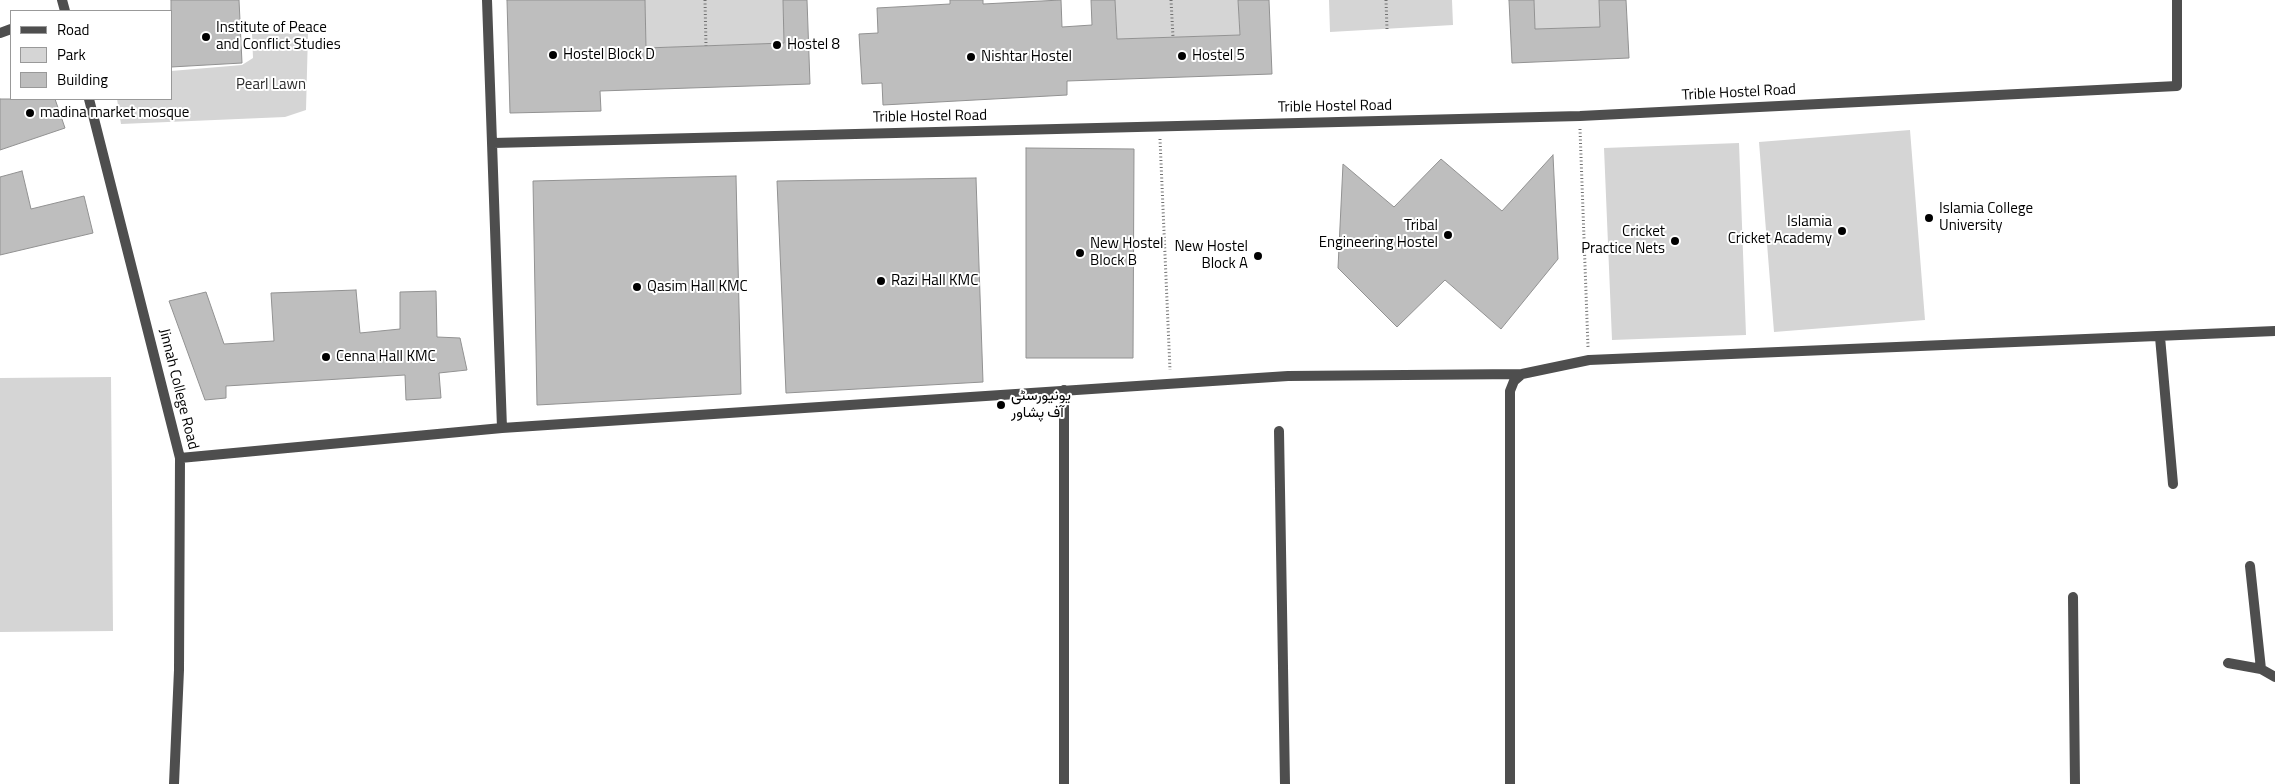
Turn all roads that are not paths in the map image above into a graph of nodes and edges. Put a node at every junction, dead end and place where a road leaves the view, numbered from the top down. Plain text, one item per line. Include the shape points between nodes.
1 (487, 0) edge
2 (2177, 0) edge
3 (89, 100) edge
4 (493, 143) junction
5 (2275, 332) edge
6 (2160, 337) junction
7 (1522, 374) junction
8 (1064, 390) junction
9 (502, 428) junction
10 (1279, 431) dead end
11 (180, 458) junction
12 (2172, 484) dead end
13 (2250, 566) dead end
14 (2074, 598) dead end
15 (2228, 664) dead end
16 (2261, 668) junction
17 (2275, 677) edge
18 (174, 784) edge
19 (1064, 784) edge
20 (1285, 784) edge
21 (1510, 784) edge
22 (2075, 784) edge

1 - 4 street
2 - 4 street, Trible Hostel Road via 2177,86 1580,116
3 - 11 street, Jinnah College Road
4 - 9 street
5 - 6 street
6 - 7 street via 1589,360
6 - 12 street
7 - 8 street via 1288,376
7 - 21 street via 1514,381 1510,392
8 - 9 street
8 - 19 street
9 - 11 street
10 - 20 street
11 - 18 street, Jinnah College Road via 179,670
13 - 16 street
14 - 22 street
15 - 16 street
16 - 17 street

